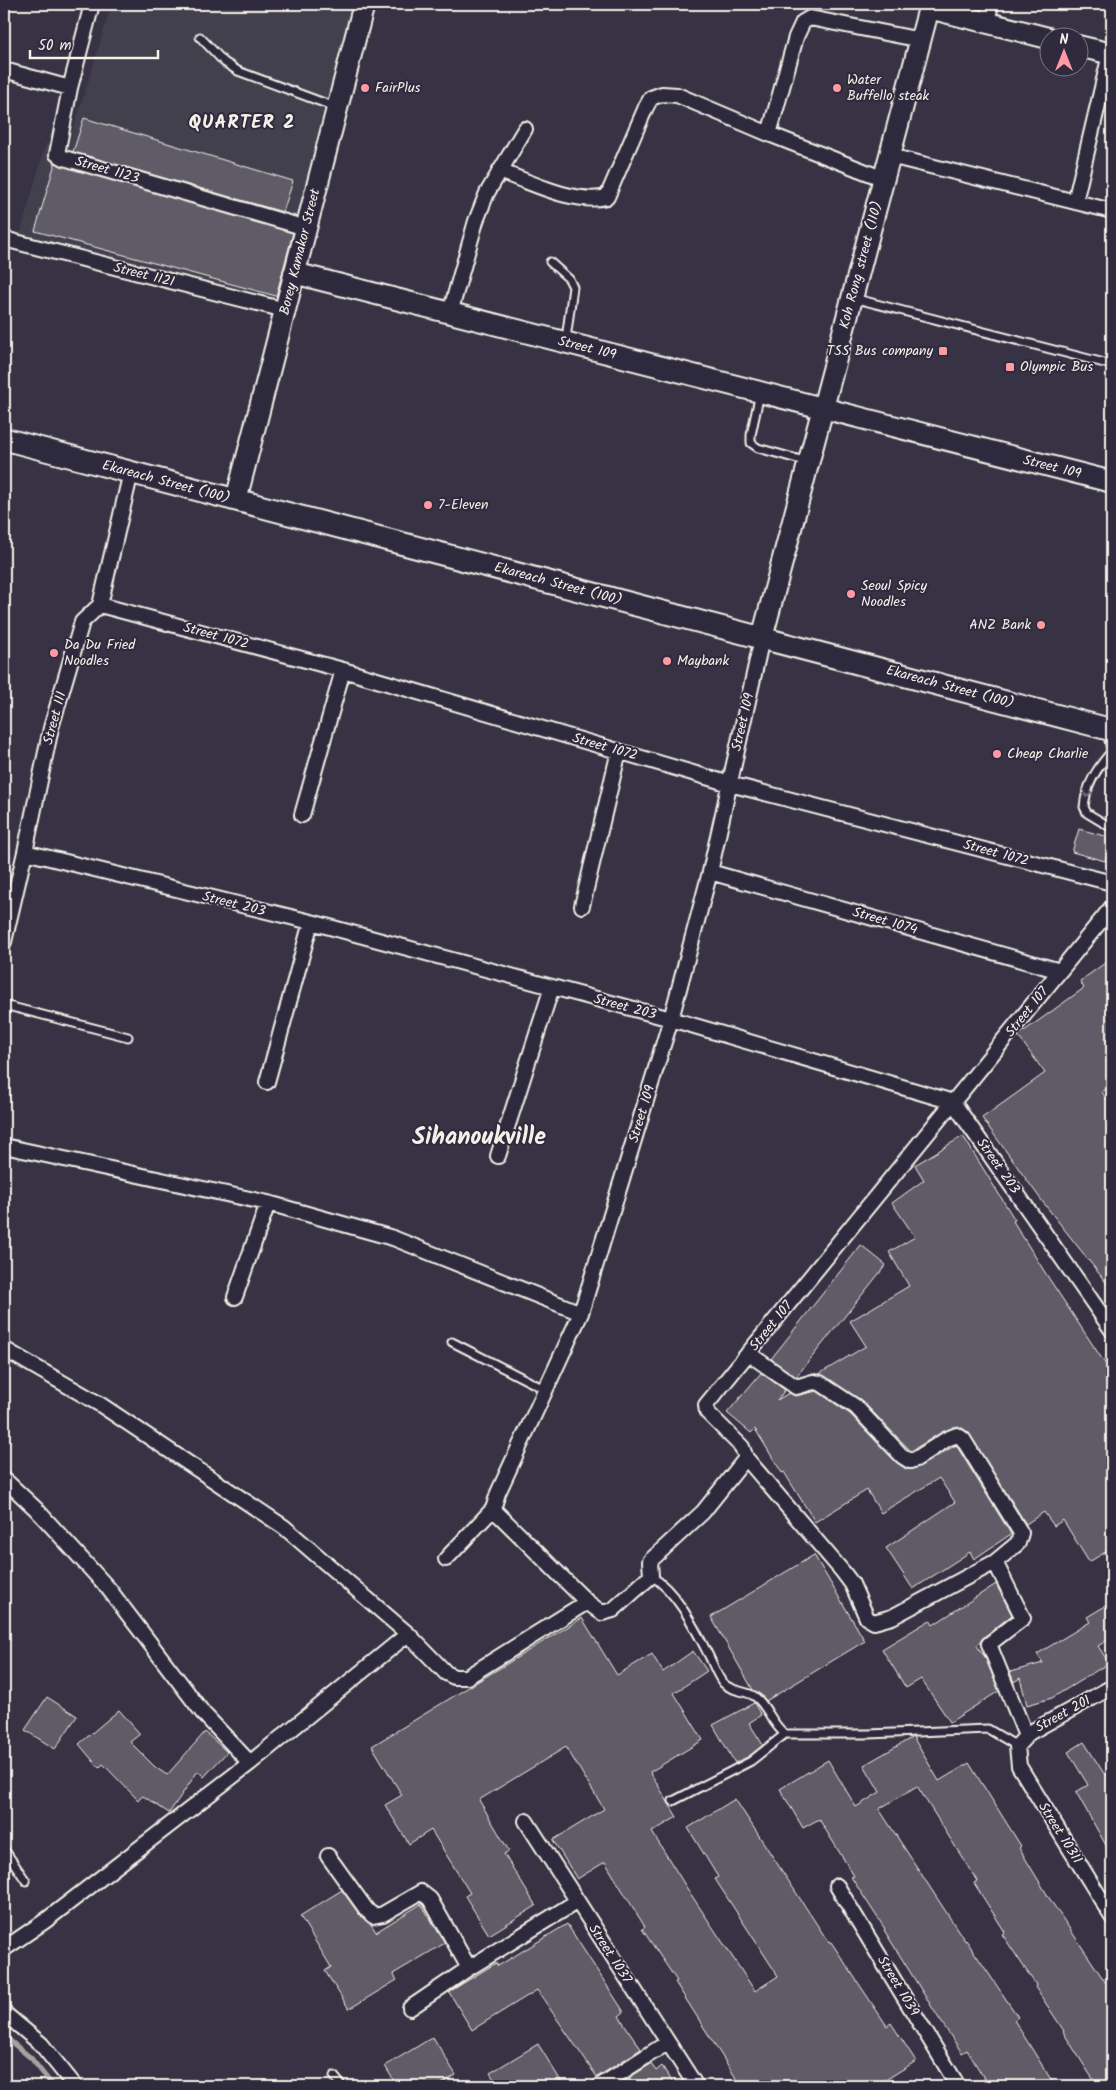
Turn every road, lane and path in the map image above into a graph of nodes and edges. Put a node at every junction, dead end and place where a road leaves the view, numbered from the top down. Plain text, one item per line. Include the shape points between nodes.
1 (92, 4) edge
2 (364, 4) edge
3 (930, 6) edge
4 (989, 13) edge
5 (1038, 34) edge
6 (200, 37) dead end
7 (921, 40) junction
8 (1088, 48) edge
9 (1111, 54) edge
10 (4, 70) edge
11 (70, 88) junction
12 (337, 107) junction
13 (525, 129) dead end
14 (769, 134) junction
15 (890, 156) junction
16 (500, 171) junction
17 (884, 179) junction
18 (1075, 202) junction
19 (1112, 211) edge
20 (306, 228) junction
21 (4, 239) edge
22 (550, 262) dead end
23 (294, 273) junction
24 (852, 298) junction
25 (284, 310) junction
26 (450, 313) junction
27 (566, 343) junction
28 (1112, 365) edge
29 (760, 392) junction
30 (823, 409) junction
31 (4, 439) edge
32 (809, 462) junction
33 (131, 472) junction
34 (1112, 482) edge
35 (236, 500) junction
36 (100, 605) junction
37 (762, 638) junction
38 (343, 670) junction
39 (1109, 729) edge
40 (619, 751) junction
41 (1112, 753) edge
42 (730, 784) junction
43 (302, 815) dead end
44 (1112, 828) edge
45 (25, 852) junction
46 (710, 872) junction
47 (1112, 883) edge
48 (582, 906) dead end
49 (1112, 907) edge
50 (310, 922) junction
51 (4, 942) edge
52 (1060, 971) junction
53 (552, 987) junction
54 (4, 1005) edge
55 (671, 1019) junction
56 (128, 1037) dead end
57 (267, 1082) dead end
58 (954, 1102) junction
59 (4, 1146) edge
60 (498, 1156) dead end
61 (268, 1203) junction
62 (235, 1297) dead end
63 (581, 1313) junction
64 (1112, 1330) edge
65 (452, 1342) dead end
66 (4, 1349) edge
67 (748, 1353) junction
68 (546, 1390) junction
69 (746, 1458) junction
70 (4, 1479) edge
71 (493, 1509) junction
72 (446, 1559) dead end
73 (995, 1562) junction
74 (651, 1576) junction
75 (587, 1602) junction
76 (408, 1634) junction
77 (1112, 1687) edge
78 (785, 1734) junction
79 (1021, 1741) junction
80 (250, 1763) junction
81 (673, 1801) dead end
82 (526, 1821) dead end
83 (4, 1849) edge
84 (328, 1856) dead end
85 (26, 1881) dead end
86 (837, 1886) dead end
87 (576, 1902) junction
88 (1112, 1917) edge
89 (4, 1949) edge
90 (469, 1968) junction
91 (410, 2008) dead end
92 (4, 2013) edge
93 (667, 2043) junction
94 (334, 2076) dead end
95 (75, 2086) edge
96 (342, 2086) edge
97 (600, 2086) edge
98 (696, 2086) edge
99 (958, 2086) edge

1 - 11 street, Street 1123
2 - 12 main road, Borey Kamakor Street
3 - 4 main road
3 - 7 main road, Koh Rong street (110)
4 - 5 main road
6 - 12 lane via 224,62 238,71
7 - 14 street via 810,18 803,22
7 - 15 main road, Koh Rong street (110)
8 - 9 main road
9 - 18 street
10 - 11 street
11 - 20 street, Street 1123 via 57,154
12 - 20 main road, Borey Kamakor Street
13 - 16 street
14 - 16 street via 677,95 662,94 651,98 646,107 607,197 588,200
14 - 17 street
15 - 17 main road, Koh Rong street (110)
15 - 18 street
16 - 26 street via 476,221
17 - 24 main road, Koh Rong street (110)
18 - 19 street
20 - 23 main road, Borey Kamakor Street
21 - 25 street, Street 1121
22 - 27 lane via 569,279 572,287
23 - 25 main road, Borey Kamakor Street
23 - 26 main road, Street 109
24 - 28 lane
24 - 30 main road, Koh Rong street (110)
25 - 35 main road, Borey Kamakor Street
26 - 27 main road, Street 109
27 - 29 main road, Street 109
29 - 30 main road, Street 109
29 - 32 lane via 751,443 758,448
30 - 32 main road, Koh Rong street (110)
30 - 34 main road, Street 109
31 - 33 main road, Ekareach Street (100)
32 - 37 main road, Koh Rong street (110)
33 - 35 main road, Ekareach Street (100)
33 - 36 street
35 - 37 main road, Ekareach Street (100)
36 - 38 street, Street 1072
36 - 45 street, Street 111 via 82,622 51,728
37 - 39 main road, Ekareach Street (100)
37 - 42 street, Street 109
38 - 40 street, Street 1072
38 - 43 street
39 - 41 lane
40 - 42 street, Street 1072
40 - 48 street
41 -> 44 lane via 1098,766 1084,807 1087,813
42 - 46 street, Street 109
42 - 47 street, Street 1072
45 - 50 street, Street 203
45 - 51 street, Street 111
46 - 52 street, Street 1074
46 - 55 street, Street 109
49 - 52 street, Street 107
50 - 53 street, Street 203
50 - 57 street
52 - 58 street, Street 107
53 - 55 street, Street 203
53 - 60 street
54 - 56 lane
55 - 58 street, Street 203
55 - 63 street, Street 109
58 - 64 street, Street 203
58 - 67 street, Street 107
59 - 61 street
61 - 62 street
61 - 63 street via 393,1238
63 - 68 street, Street 109
65 - 68 lane
66 - 76 street via 101,1405 284,1527
67 - 69 street, Street 107 via 706,1405 706,1409 742,1447
67 - 73 street via 796,1387 820,1383 856,1408 910,1461 947,1439 957,1436 963,1439 1021,1533 1018,1543
68 - 71 street, Street 109
69 - 73 street via 843,1572 867,1618 874,1622 892,1617
69 - 74 street via 703,1512 650,1561
70 - 80 street via 108,1588 203,1713
71 - 72 street, Street 109
71 - 75 street
73 - 79 street, Street 10311 via 1024,1618 989,1644
74 - 75 street via 607,1613
74 - 78 lane via 663,1583 674,1596 722,1682 729,1688 754,1696 777,1729
75 - 76 street via 467,1677 446,1673
76 - 80 street
77 - 79 street, Street 201 via 1029,1732
78 - 79 lane via 988,1729
78 - 81 lane via 731,1772
79 - 88 street, Street 10311 via 1019,1766
80 - 89 street
82 - 87 street, Street 1037
83 - 85 lane
84 - 90 street via 373,1916 383,1914 421,1892 430,1900
86 - 99 street, Street 1039
87 - 90 street
87 - 93 street, Street 1037
90 - 91 street
92 - 95 street via 41,2044
93 - 97 street
93 - 98 street, Street 1037
94 - 96 lane

